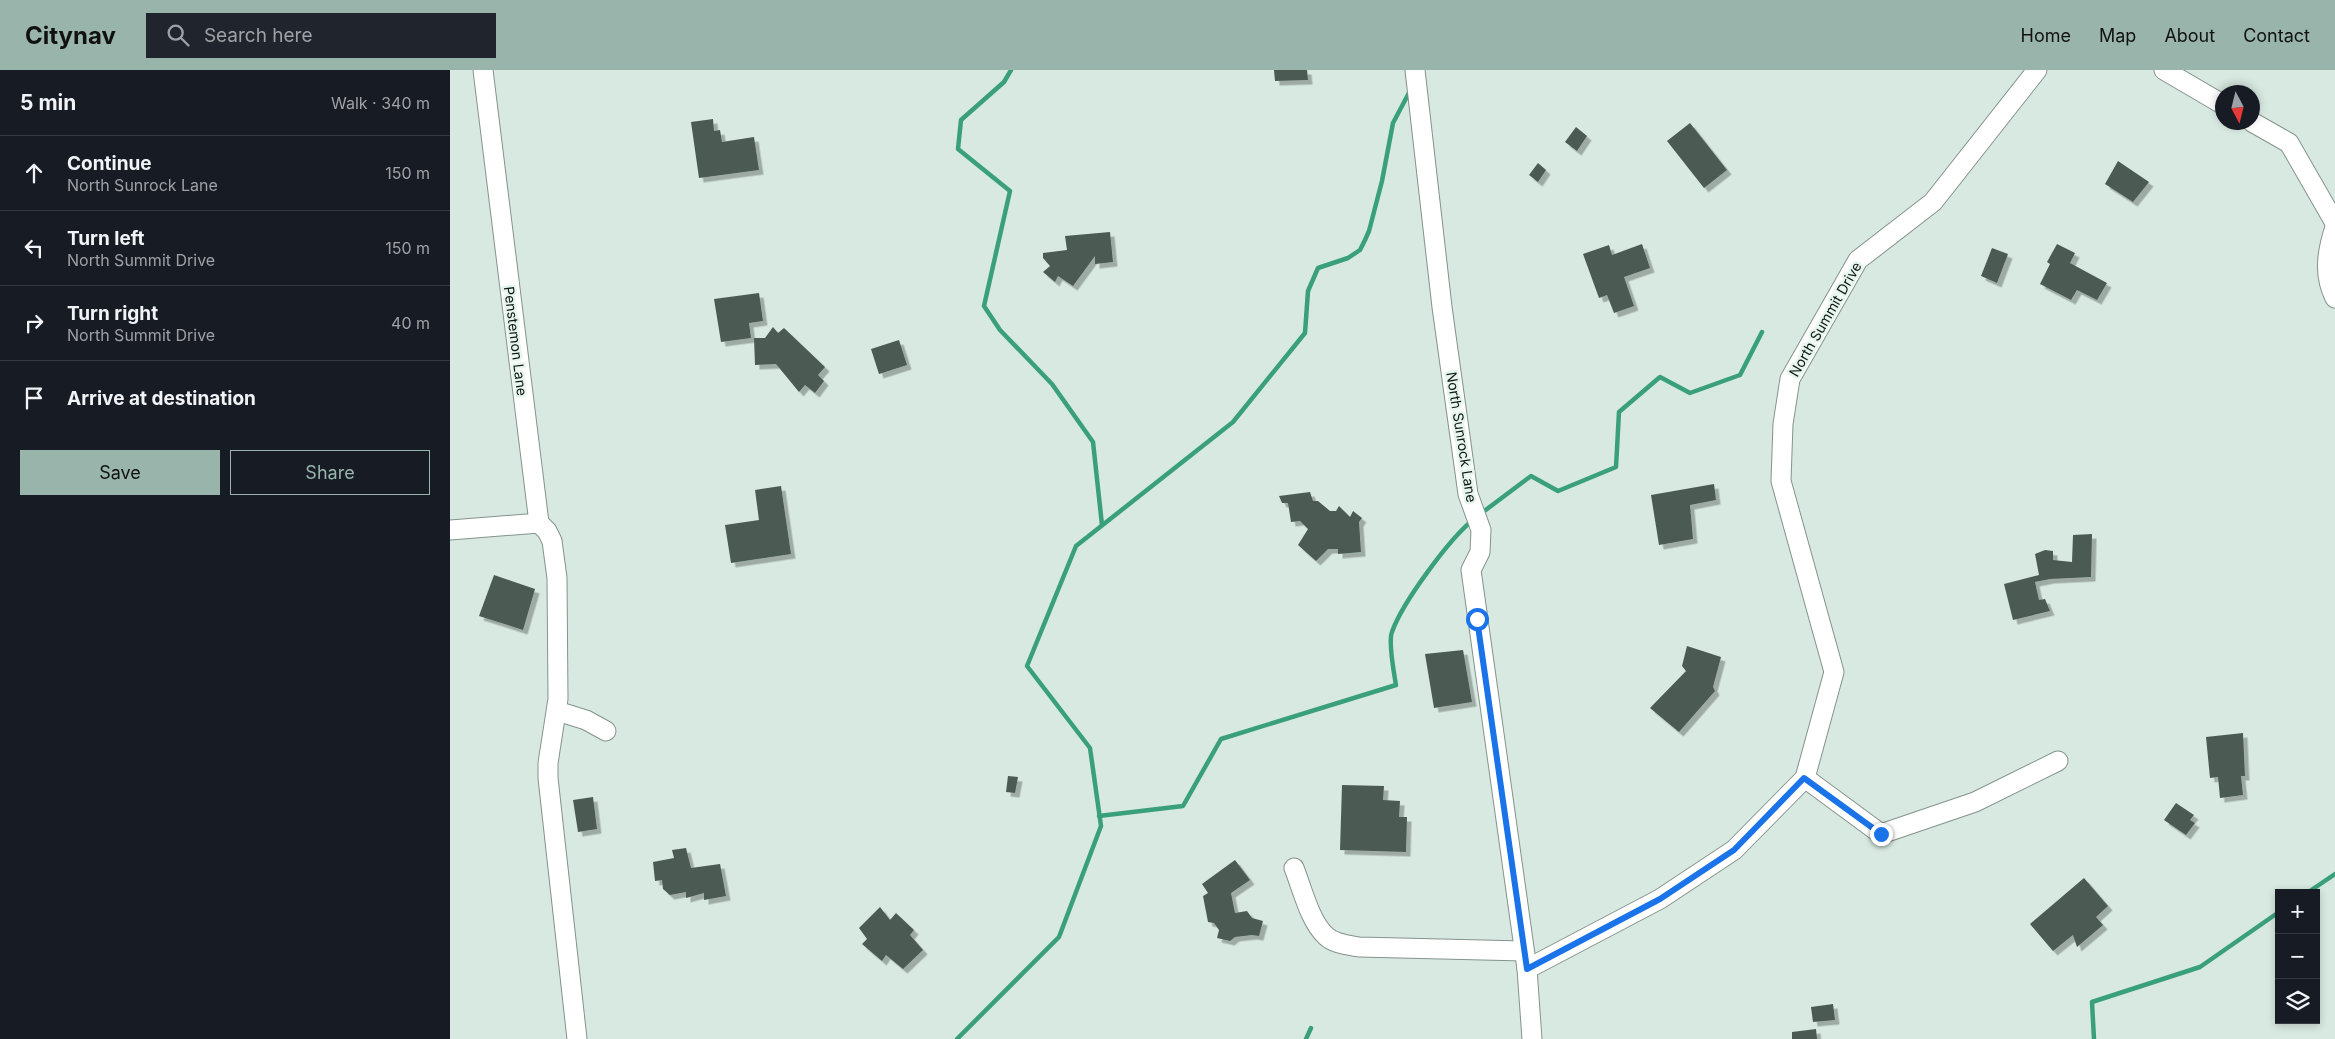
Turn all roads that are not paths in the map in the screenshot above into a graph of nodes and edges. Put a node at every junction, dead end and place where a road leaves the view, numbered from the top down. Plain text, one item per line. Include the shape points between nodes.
1 (483, 70) edge
2 (1415, 70) edge
3 (2037, 70) edge
4 (2164, 70) edge
5 (2215, 100) edge
6 (2260, 127) edge
7 (2335, 222) edge
8 (2335, 228) edge
9 (2335, 298) edge
10 (539, 523) junction
11 (450, 530) edge
12 (557, 711) junction
13 (606, 731) dead end
14 (2058, 761) dead end
15 (1804, 778) junction
16 (1294, 868) dead end
17 (1526, 960) junction
18 (578, 1039) edge
19 (1532, 1039) edge

1 - 10 street, Penstemon Lane
2 - 17 street, North Sunrock Lane via 1442,307 1468,494 1481,530 1480,552 1470,570
3 - 15 street, North Summit Drive via 1933,202 1858,260 1790,379 1783,424 1781,481 1834,672
4 - 5 street
6 - 7 street via 2289,143
8 - 9 street via 2327,250 2326,268
10 - 11 street
10 - 12 street via 552,541 557,578
12 - 13 street via 586,720
12 - 18 street via 548,778
14 - 15 street via 1975,802 1881,834
15 - 17 street, North Summit Drive via 1734,850 1660,899
16 - 17 street via 1315,924 1327,937 1340,944
17 - 19 street, North Sunrock Lane

